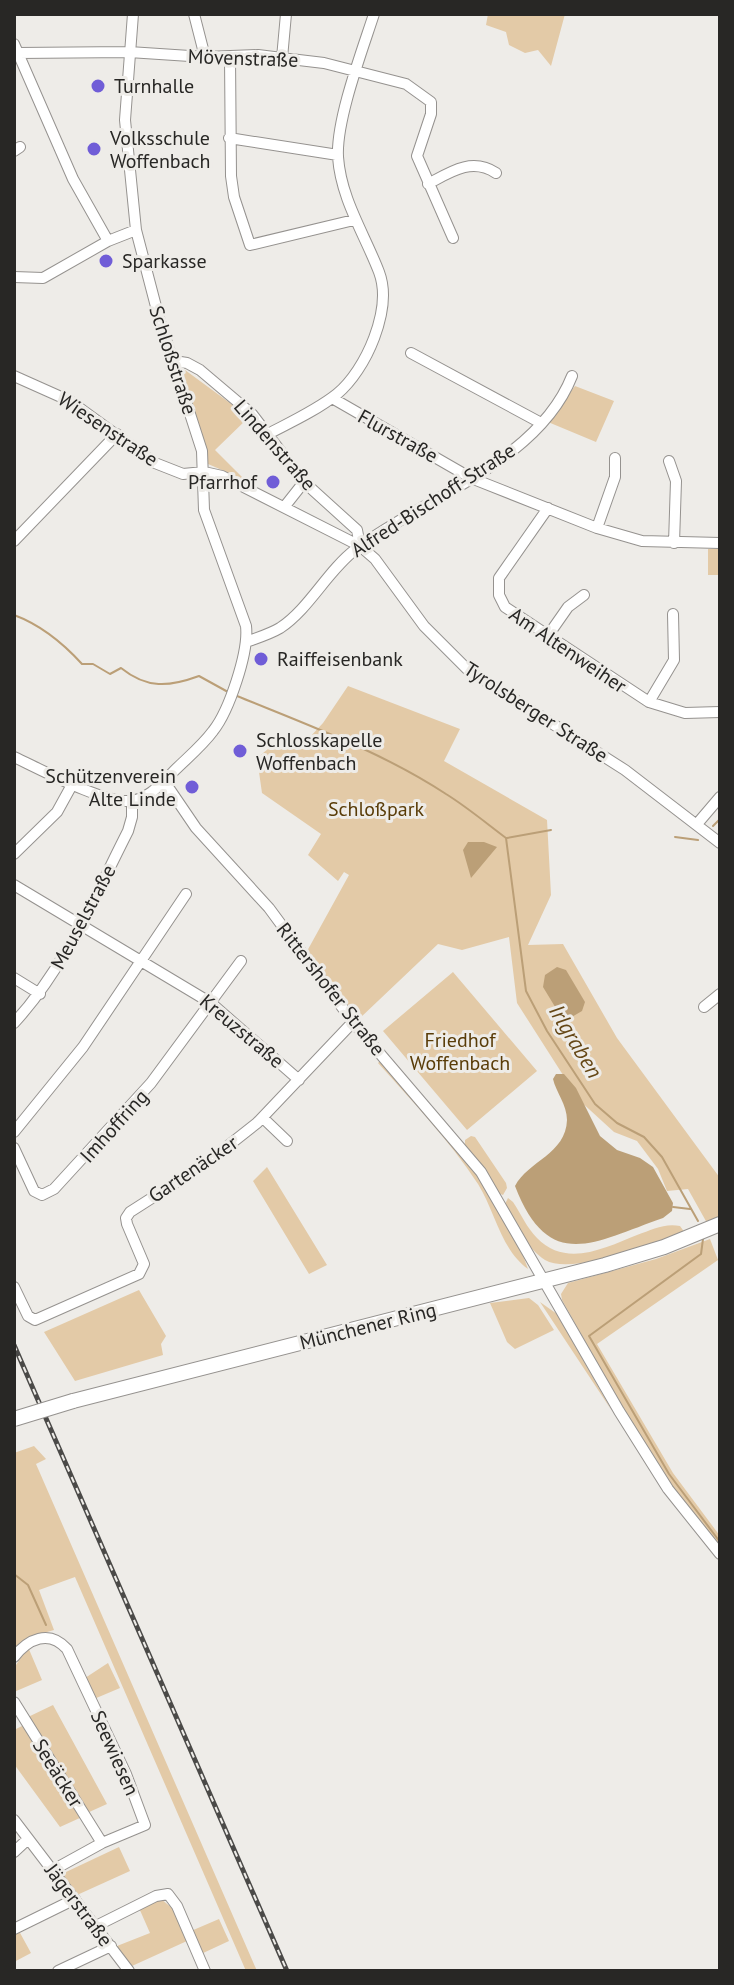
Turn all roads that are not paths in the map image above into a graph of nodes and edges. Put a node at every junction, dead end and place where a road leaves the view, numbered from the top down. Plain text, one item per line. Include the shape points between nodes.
1 (133, 14) edge
2 (194, 14) edge
3 (286, 14) edge
4 (374, 14) edge
5 (16, 48) edge
6 (129, 52) junction
7 (205, 57) junction
8 (230, 57) junction
9 (282, 58) junction
10 (356, 72) junction
11 (229, 138) junction
12 (338, 155) junction
13 (496, 173) dead end
14 (428, 184) junction
15 (354, 220) junction
16 (136, 230) junction
17 (453, 238) dead end
18 (108, 241) junction
19 (14, 277) edge
20 (411, 353) dead end
21 (174, 361) junction
22 (14, 376) edge
23 (572, 376) dead end
24 (332, 398) junction
25 (541, 423) junction
26 (117, 434) junction
27 (268, 434) junction
28 (107, 447) junction
29 (133, 449) junction
30 (615, 458) dead end
31 (669, 461) dead end
32 (204, 472) junction
33 (471, 478) junction
34 (304, 482) junction
35 (285, 506) junction
36 (548, 508) junction
37 (597, 528) junction
38 (14, 541) edge
39 (674, 543) junction
40 (720, 543) edge
41 (360, 546) junction
42 (584, 595) dead end
43 (673, 614) dead end
44 (547, 637) junction
45 (246, 642) junction
46 (649, 702) junction
47 (720, 712) edge
48 (14, 757) edge
49 (164, 781) junction
50 (73, 783) junction
51 (720, 797) edge
52 (132, 801) junction
53 (697, 824) junction
54 (720, 843) edge
55 (14, 854) edge
56 (14, 885) edge
57 (186, 894) dead end
58 (80, 923) junction
59 (142, 960) junction
60 (241, 961) dead end
61 (14, 978) edge
62 (40, 994) junction
63 (720, 994) edge
64 (211, 1003) junction
65 (704, 1007) dead end
66 (353, 1022) junction
67 (14, 1023) edge
68 (299, 1080) junction
69 (263, 1118) junction
70 (14, 1132) edge
71 (287, 1141) dead end
72 (14, 1148) edge
73 (720, 1224) edge
74 (544, 1281) junction
75 (14, 1287) edge
76 (14, 1419) edge
77 (720, 1554) edge
78 (14, 1657) edge
79 (14, 1702) edge
80 (14, 1820) edge
81 (28, 1839) junction
82 (102, 1843) junction
83 (14, 1852) edge
84 (53, 1870) junction
85 (75, 1899) junction
86 (96, 1926) junction
87 (14, 1929) edge
88 (111, 1946) junction
89 (58, 1971) edge
90 (129, 1971) edge
91 (205, 1971) edge

1 - 6 street, Schloßstraße
2 - 7 street
3 - 9 street
4 - 10 street
5 - 6 street, Mövenstraße
5 - 18 street via 73,179
6 - 7 street, Mövenstraße
6 - 16 street, Schloßstraße via 125,120
7 - 8 street, Mövenstraße
8 - 9 street, Mövenstraße
8 - 11 street
9 - 10 street, Mövenstraße
10 - 12 street
10 - 14 street, Mövenstraße via 406,84 431,102 417,156
11 - 12 street
11 - 15 street via 234,197 250,245
12 - 15 street
13 - 14 street via 473,165
14 - 17 street
15 - 24 street via 380,275 382,308 358,368
16 - 18 street
16 - 21 street, Schloßstraße
18 - 19 street via 43,278
20 - 25 street
21 - 27 street, Lindenstraße via 207,376
21 - 32 street, Schloßstraße
22 - 26 street, Wiesenstraße via 58,394
23 - 25 street, Alfred-Bischoff-Straße
24 - 27 street
24 - 33 street, Flurstraße
25 - 33 street, Alfred-Bischoff-Straße
26 - 28 street
26 - 29 street, Wiesenstraße
27 - 34 street, Lindenstraße
28 - 29 street
28 - 38 street
29 - 32 street, Wiesenstraße via 177,472
30 - 37 street via 615,477
31 - 39 street via 676,481
32 - 35 street, Tyrolsberger Straße
32 - 45 street, Schloßstraße via 204,510 243,618
33 - 36 street, Flurstraße
33 - 41 street, Alfred-Bischoff-Straße
34 - 35 street
34 - 41 street, Lindenstraße via 357,530
35 - 41 street, Tyrolsberger Straße
36 - 37 street, Flurstraße
36 - 44 street, Am Altenweiher via 502,573 499,586 509,613
37 - 39 street, Flurstraße via 642,541
39 - 40 street, Flurstraße
41 - 45 street, Alfred-Bischoff-Straße via 285,624
41 - 53 street, Tyrolsberger Straße via 424,626 468,670 610,760
42 - 44 street via 568,607
43 - 46 street, Am Altenweiher via 674,660
44 - 46 street, Am Altenweiher
45 - 49 street, Schloßstraße via 231,694 212,733
46 - 47 street, Am Altenweiher via 685,713
48 - 50 street
49 - 52 street, Schloßstraße
49 - 66 street, Rittershofer Straße via 196,828 269,908
50 - 52 street
50 - 55 street via 57,812
51 - 53 street
52 - 58 street, Meuselstraße via 128,831
53 - 54 street, Tyrolsberger Straße
56 - 58 street, Kreuzstraße
57 - 59 street
58 - 59 street, Kreuzstraße
58 - 62 street, Meuselstraße
59 - 64 street, Kreuzstraße
59 - 70 street via 88,1041
60 - 64 street
61 - 62 street
62 - 67 street, Meuselstraße
63 - 65 street
64 - 68 street, Kreuzstraße
64 - 72 street, Imhoffring via 145,1090 54,1189 42,1195 34,1191
66 - 68 street, Gartenäcker
66 - 74 street, Rittershofer Straße via 481,1172
68 - 69 street, Gartenäcker
69 - 71 street
69 - 75 street, Gartenäcker via 127,1215 144,1261 139,1274 39,1319 29,1318
73 - 74 main road, Münchener Ring via 642,1255
74 - 76 main road, Münchener Ring, bridge
74 - 77 street, Rittershofer Straße via 668,1489
78 - 82 street, Seewiesen via 26,1643 43,1637 62,1643 72,1656 145,1825
79 - 82 street, Seeäcker
80 - 81 street, Jägerstraße
81 - 83 street
81 - 84 street, Jägerstraße
82 - 84 street, Seewiesen
84 - 85 street, Jägerstraße
85 - 86 street, Jägerstraße
85 - 87 street
86 - 88 street, Jägerstraße
86 - 91 street via 168,1894
88 - 89 street
88 - 90 street, Jägerstraße

